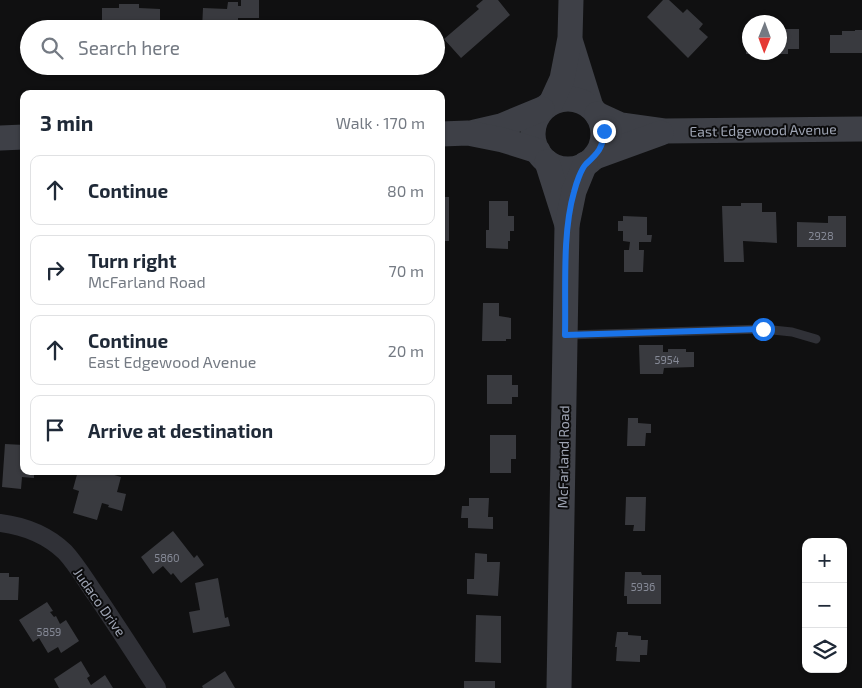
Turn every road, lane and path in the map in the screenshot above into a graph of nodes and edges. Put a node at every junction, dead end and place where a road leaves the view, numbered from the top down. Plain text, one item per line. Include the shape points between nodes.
1 (571, 0) edge
2 (570, 38) junction
3 (546, 106) junction
4 (594, 110) junction
5 (862, 130) edge
6 (664, 132) junction
7 (445, 134) edge
8 (468, 134) junction
9 (20, 137) edge
10 (0, 138) edge
11 (542, 157) junction
12 (590, 161) junction
13 (567, 225) junction
14 (565, 335) junction
15 (816, 339) dead end
16 (0, 522) edge
17 (156, 688) edge
18 (559, 688) edge

1 - 2 street
2 - 3 street via 562,79
2 - 4 street
3 - 4 street, East Edgewood Avenue via 567,98 584,102
3 - 8 street, East Edgewood Avenue via 501,126
3 - 11 street via 534,122 533,130 534,144
4 - 6 street, East Edgewood Avenue via 621,125
4 - 12 street via 602,122 603,140
5 - 6 street, East Edgewood Avenue
6 - 12 street, East Edgewood Avenue
7 - 8 street, East Edgewood Avenue
8 - 11 street, East Edgewood Avenue via 503,140
9 - 10 street
11 - 12 street, East Edgewood Avenue via 562,168 578,168
11 - 13 street, McFarland Road
12 - 13 street, McFarland Road via 574,191
13 - 14 street, McFarland Road
14 - 15 lane via 763,329
14 - 18 street, McFarland Road
16 - 17 street, Judaco Drive via 29,530 64,552 123,633

